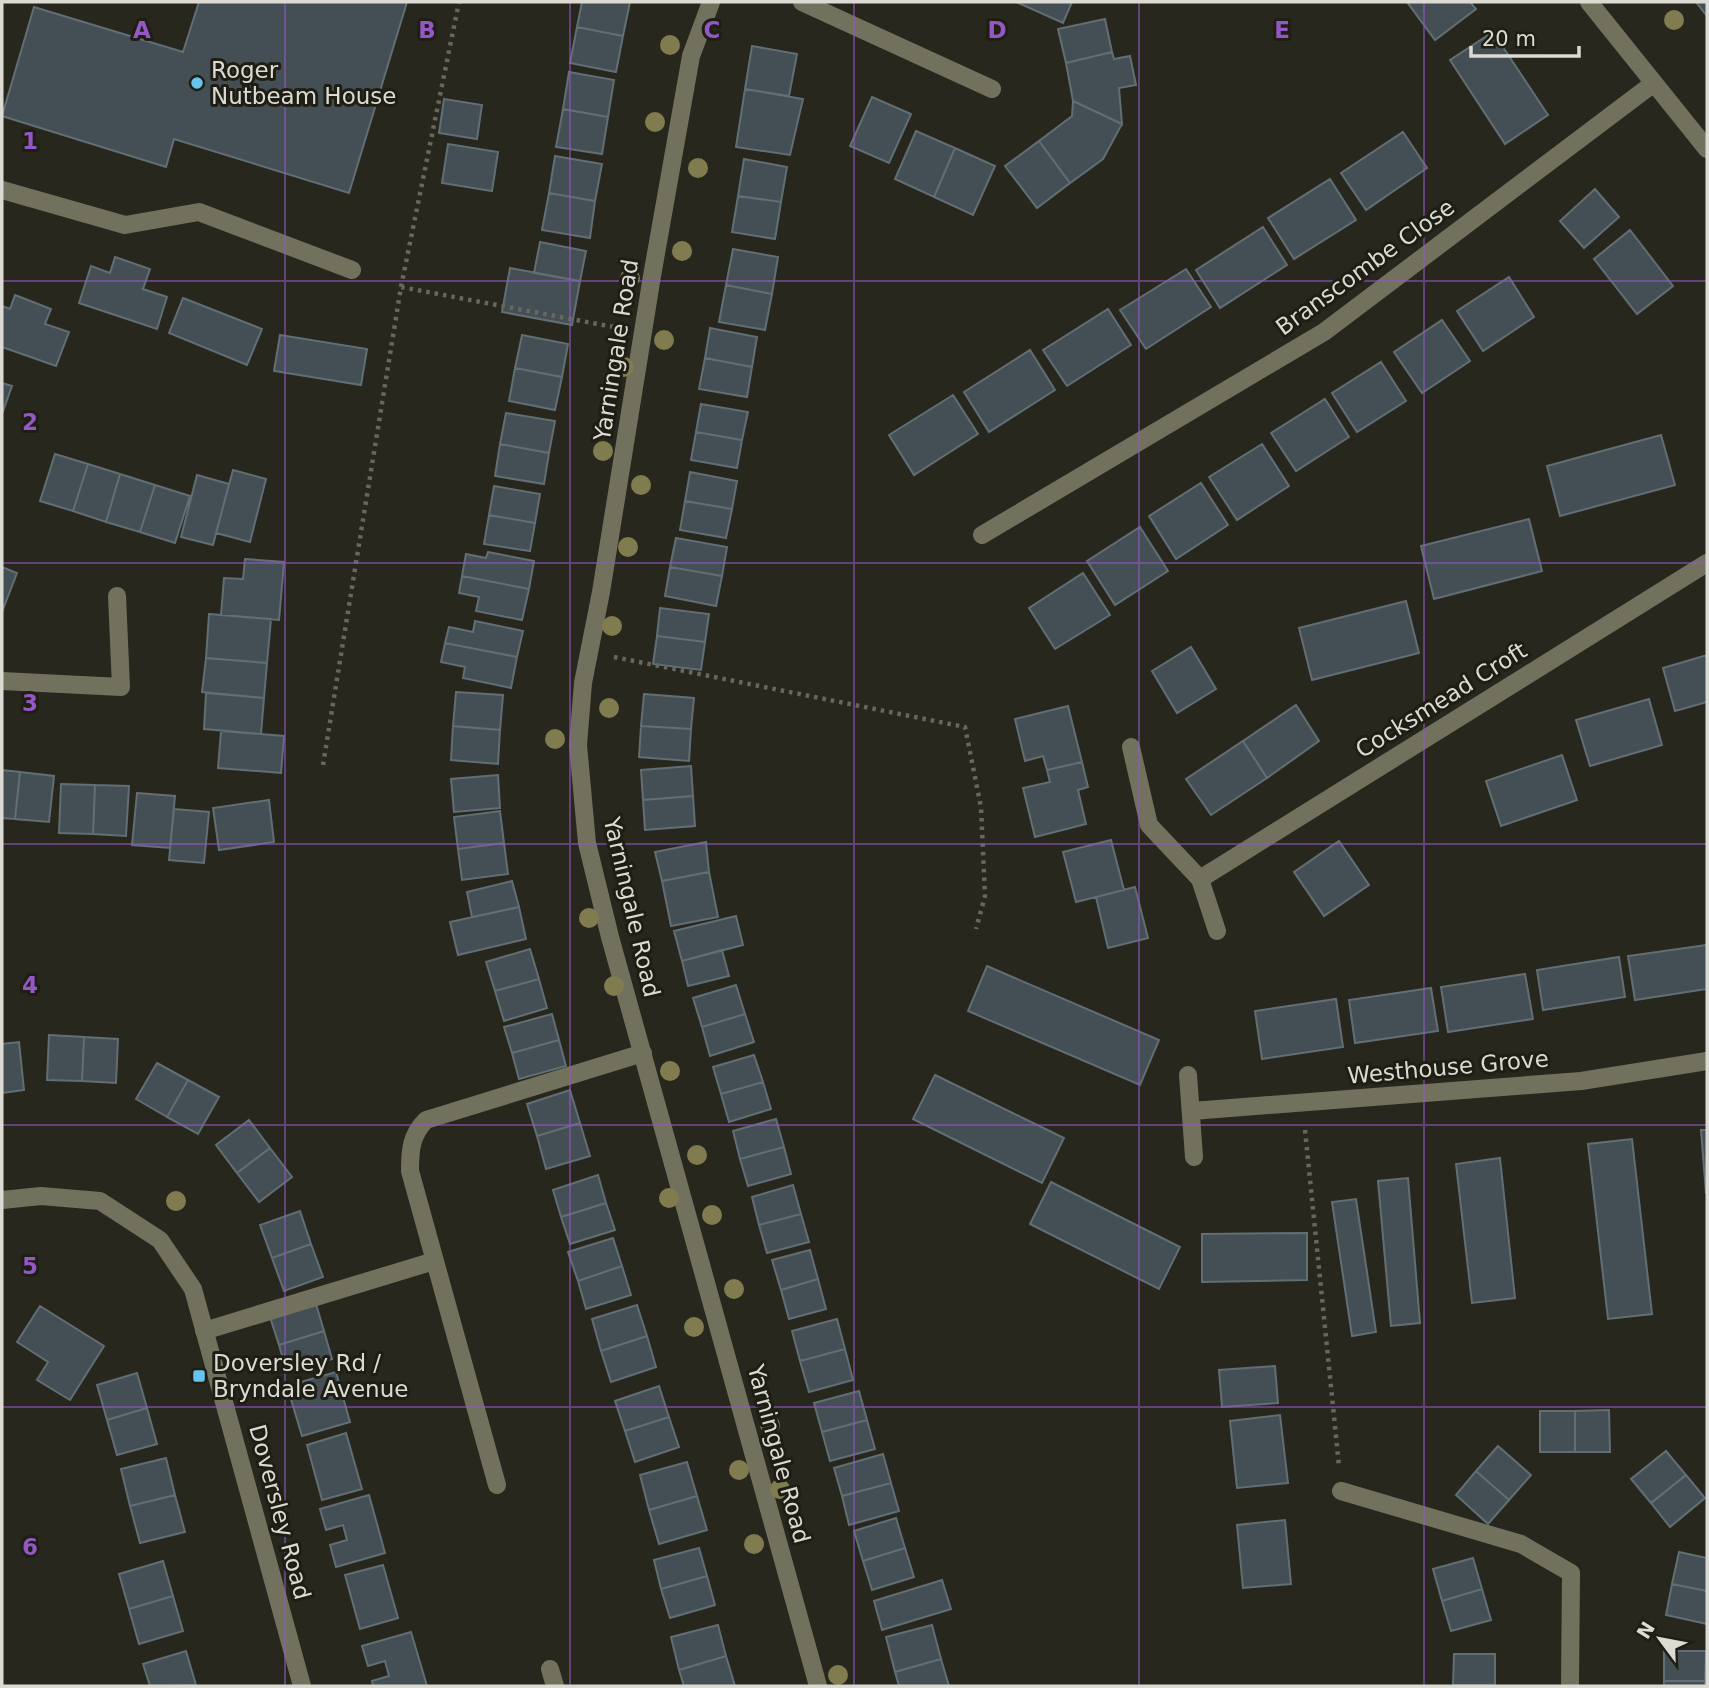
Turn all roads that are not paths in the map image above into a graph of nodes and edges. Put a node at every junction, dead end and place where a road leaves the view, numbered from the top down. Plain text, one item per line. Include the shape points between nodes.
1 (711, 2) edge
2 (802, 2) edge
3 (1589, 2) edge
4 (1654, 83) junction
5 (992, 89) dead end
6 (1707, 149) edge
7 (2, 190) edge
8 (352, 270) dead end
9 (982, 535) dead end
10 (1707, 563) edge
11 (117, 596) dead end
12 (2, 681) edge
13 (1131, 747) dead end
14 (1200, 878) junction
15 (1217, 931) dead end
16 (643, 1053) junction
17 (1707, 1061) edge
18 (1188, 1075) dead end
19 (1192, 1111) junction
20 (1194, 1157) dead end
21 (2, 1200) edge
22 (434, 1261) junction
23 (204, 1331) junction
24 (497, 1485) dead end
25 (1341, 1491) road end
26 (550, 1669) dead end
27 (302, 1686) edge
28 (555, 1686) edge
29 (818, 1686) edge
30 (1570, 1686) edge

1 - 16 street, Yarningale Road via 691,57 583,683 578,745 587,843
2 - 5 street
3 - 4 street
4 - 6 street
4 - 9 street, Branscombe Close via 1324,332
7 - 8 street via 125,225 199,212
10 - 14 street, Cocksmead Croft
11 - 12 street via 121,687
13 - 14 street via 1149,825
14 - 15 street
16 - 22 street via 426,1120 413,1137 410,1171
16 - 29 street, Yarningale Road
17 - 19 street, Westhouse Grove via 1581,1081
18 - 19 street
19 - 20 street
21 - 23 street, Doversley Road via 41,1196 100,1201 132,1221 160,1240 193,1289
22 - 23 street
22 - 24 street
23 - 27 street, Doversley Road
25 - 30 street via 1521,1544 1570,1573
26 - 28 street

